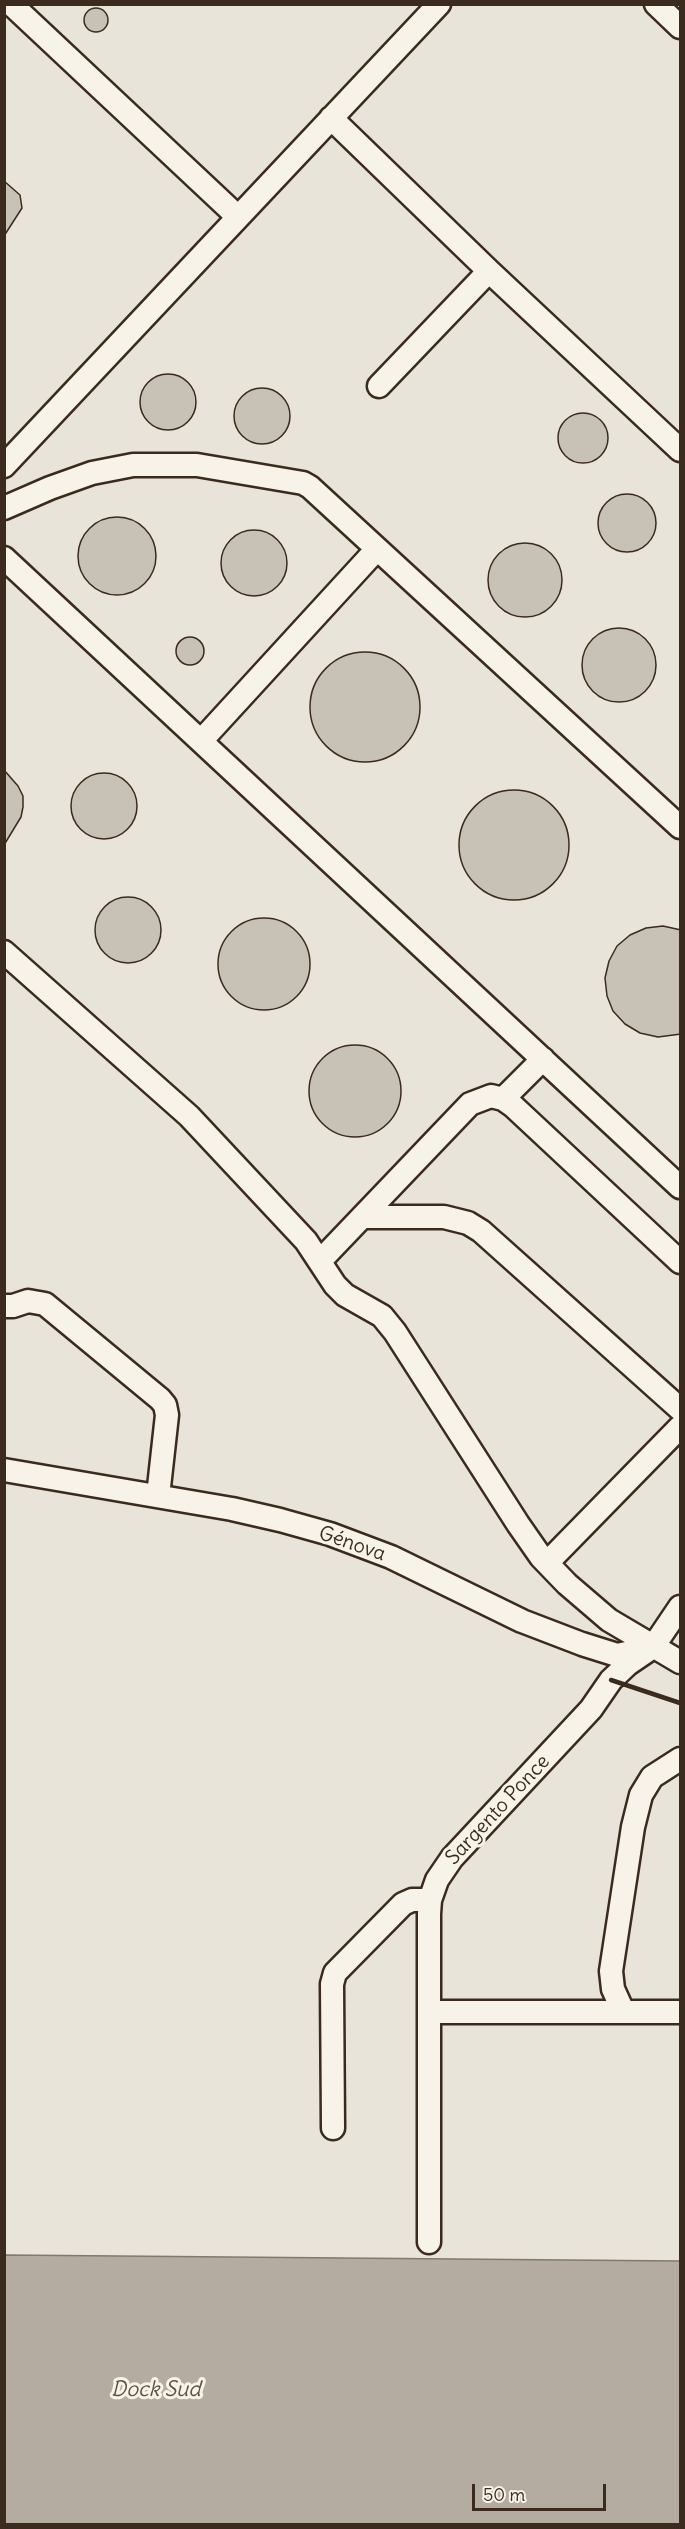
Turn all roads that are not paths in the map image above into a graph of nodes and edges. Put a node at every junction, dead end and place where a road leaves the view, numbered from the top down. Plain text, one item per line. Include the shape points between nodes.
1 (11, 4) edge
2 (439, 4) edge
3 (656, 4) edge
4 (681, 27) edge
5 (331, 118) junction
6 (238, 217) junction
7 (489, 271) junction
8 (380, 386) dead end
9 (681, 450) edge
10 (4, 466) edge
11 (4, 508) edge
12 (377, 549) junction
13 (4, 558) edge
14 (201, 741) junction
15 (681, 827) edge
16 (4, 952) edge
17 (543, 1059) junction
18 (503, 1099) junction
19 (681, 1187) edge
20 (362, 1217) junction
21 (320, 1262) junction
22 (681, 1262) edge
23 (4, 1306) edge
24 (681, 1409) edge
25 (681, 1427) edge
26 (4, 1470) edge
27 (158, 1496) junction
28 (548, 1563) junction
29 (681, 1607) edge
30 (653, 1647) junction
31 (681, 1662) edge
32 (681, 1759) edge
33 (430, 1900) junction
34 (611, 1971) junction
35 (578, 2011) junction
36 (623, 2011) junction
37 (429, 2012) junction
38 (681, 2012) edge
39 (333, 2128) dead end
40 (429, 2242) dead end

1 - 6 street
2 - 5 street
3 - 4 street
5 - 6 street
5 - 7 street
6 - 10 street
7 - 8 street
7 - 9 street
11 - 12 street via 92,473 133,465 197,465 303,483
12 - 14 street
12 - 15 street
13 - 14 street
14 - 17 street
16 - 21 street via 189,1116 306,1241
17 - 18 street
17 - 19 street
18 - 20 street via 491,1096 470,1104
18 - 22 street
20 - 21 street
20 - 24 street via 444,1217 468,1223
21 - 28 street via 345,1295 382,1317 395,1332 518,1524
23 - 27 street via 28,1301 45,1304 165,1405
25 - 28 street
26 - 27 street, Génova
27 - 30 street, Génova via 242,1511 330,1534 391,1557 522,1621 617,1655
28 - 30 street via 609,1620
29 - 30 street, Sargento Ponce
30 - 31 street
30 - 33 street, Sargento Ponce via 611,1680 591,1709 452,1858 437,1880
32 - 34 street via 652,1777 641,1795
33 - 37 street, Sargento Ponce
33 - 39 street via 403,1904 335,1972
34 - 35 street via 593,2000
34 - 36 street via 613,1989
35 - 36 street
35 - 37 street
36 - 38 street
37 - 40 street, Sargento Ponce

